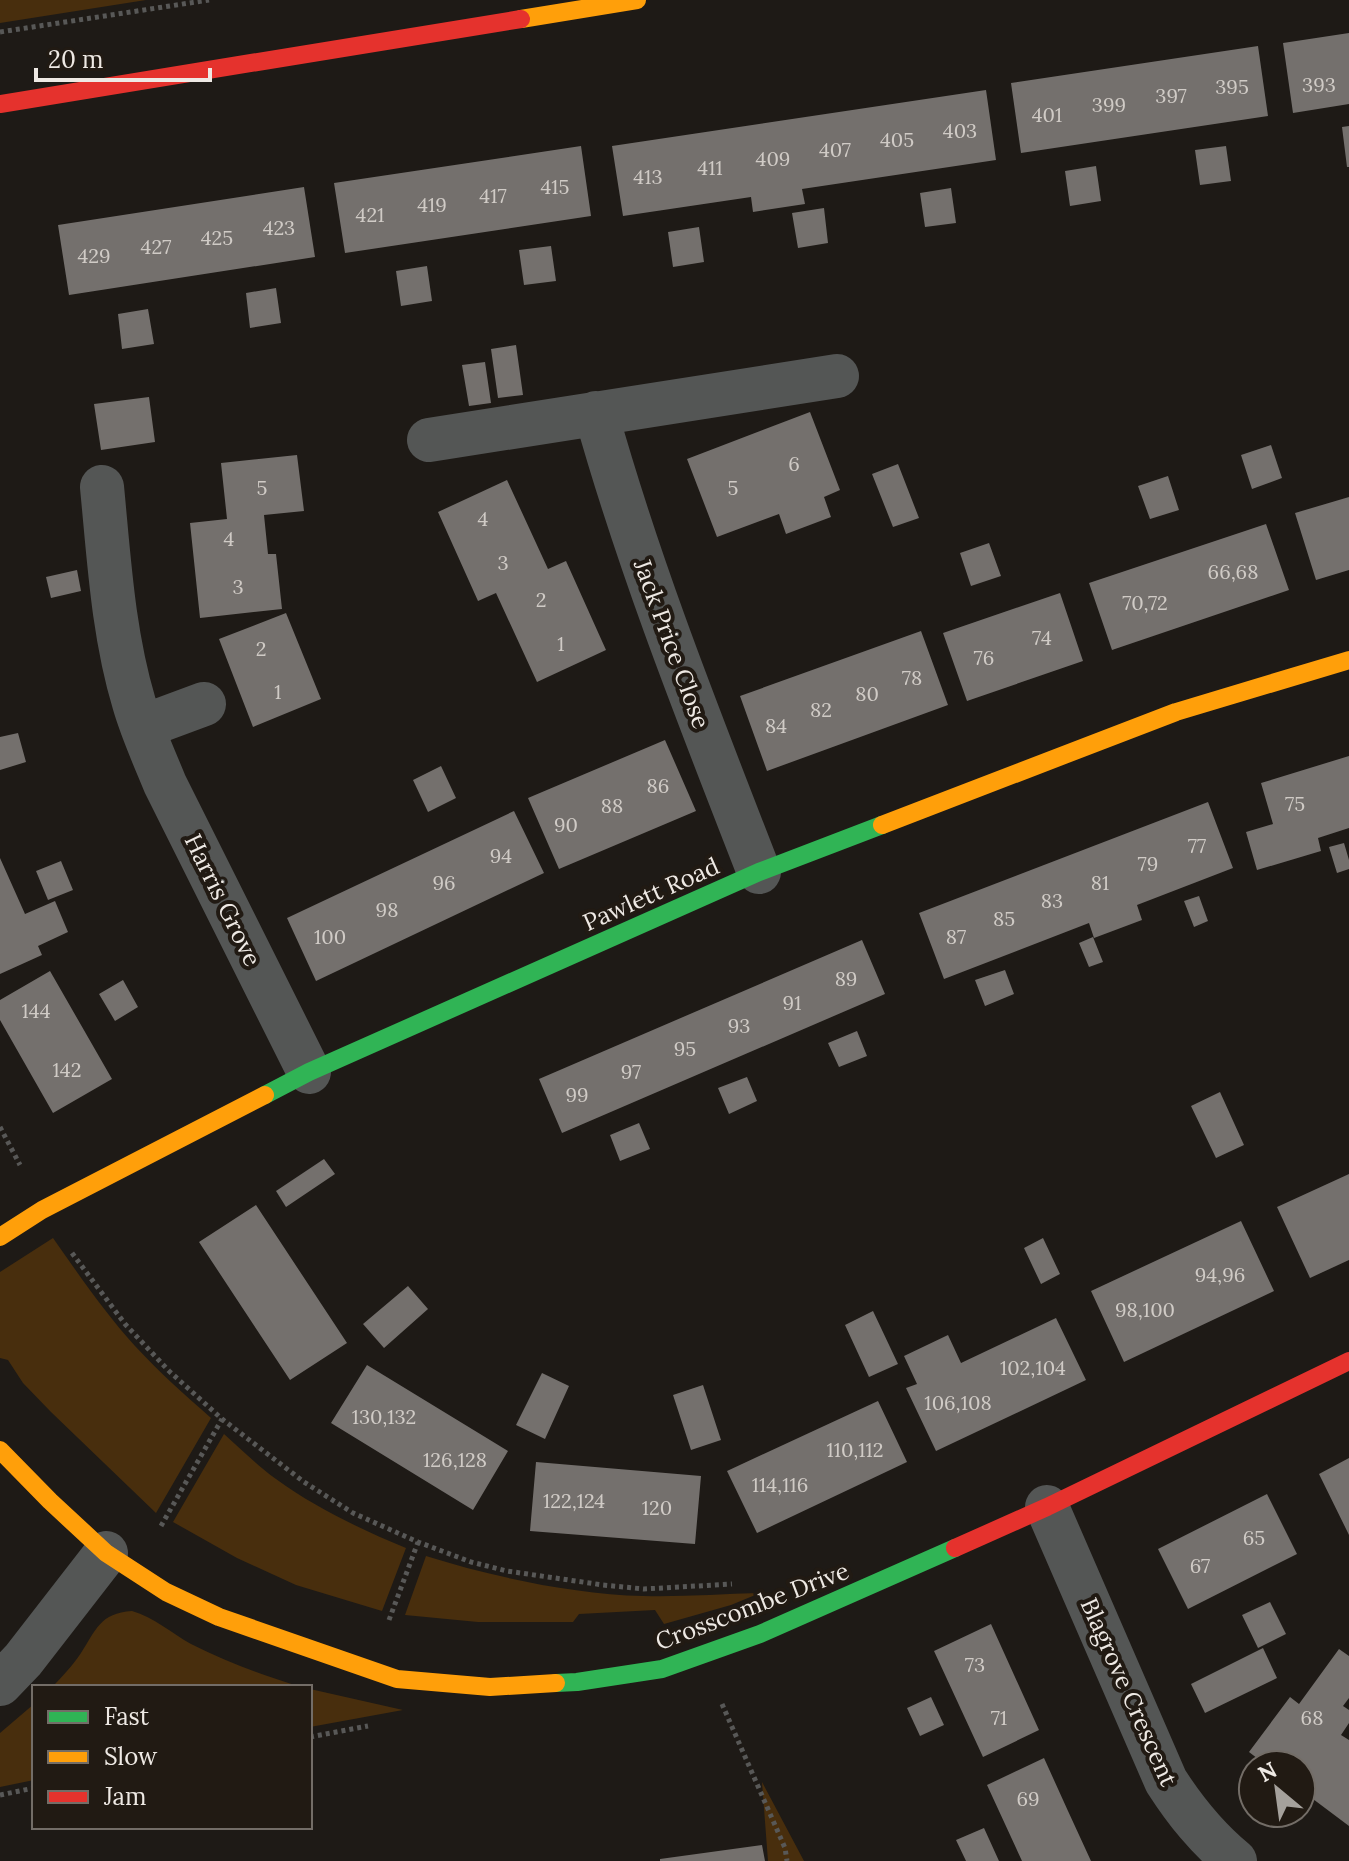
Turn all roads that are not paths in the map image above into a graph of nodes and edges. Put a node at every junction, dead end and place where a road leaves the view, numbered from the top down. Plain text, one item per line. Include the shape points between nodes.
1 (629, 1) edge
2 (0, 104) edge
3 (837, 376) dead end
4 (596, 413) junction
5 (429, 440) dead end
6 (102, 487) dead end
7 (1349, 660) edge
8 (204, 704) dead end
9 (142, 727) junction
10 (759, 872) junction
11 (309, 1072) junction
12 (0, 1237) edge
13 (1349, 1361) edge
14 (0, 1450) edge
15 (1047, 1507) junction
16 (120, 1562) junction
17 (0, 1684) edge
18 (1235, 1861) edge

1 - 2 street
3 - 4 street
4 - 5 street
4 - 10 street, Jack Price Close via 655,600
6 - 9 street, Harris Grove via 118,632
7 - 10 street, Pawlett Road via 1176,712
8 - 9 street
9 - 11 street, Harris Grove via 165,784
10 - 11 street, Pawlett Road
11 - 12 street, Pawlett Road via 42,1210
13 - 15 street, Crosscombe Drive
14 - 16 street, Crosscombe Drive
15 - 16 street, Crosscombe Drive via 760,1634 662,1669 577,1682 490,1687 397,1679 219,1617
15 - 18 street, Blagrove Crescent via 1166,1781 1189,1816
16 - 17 street

